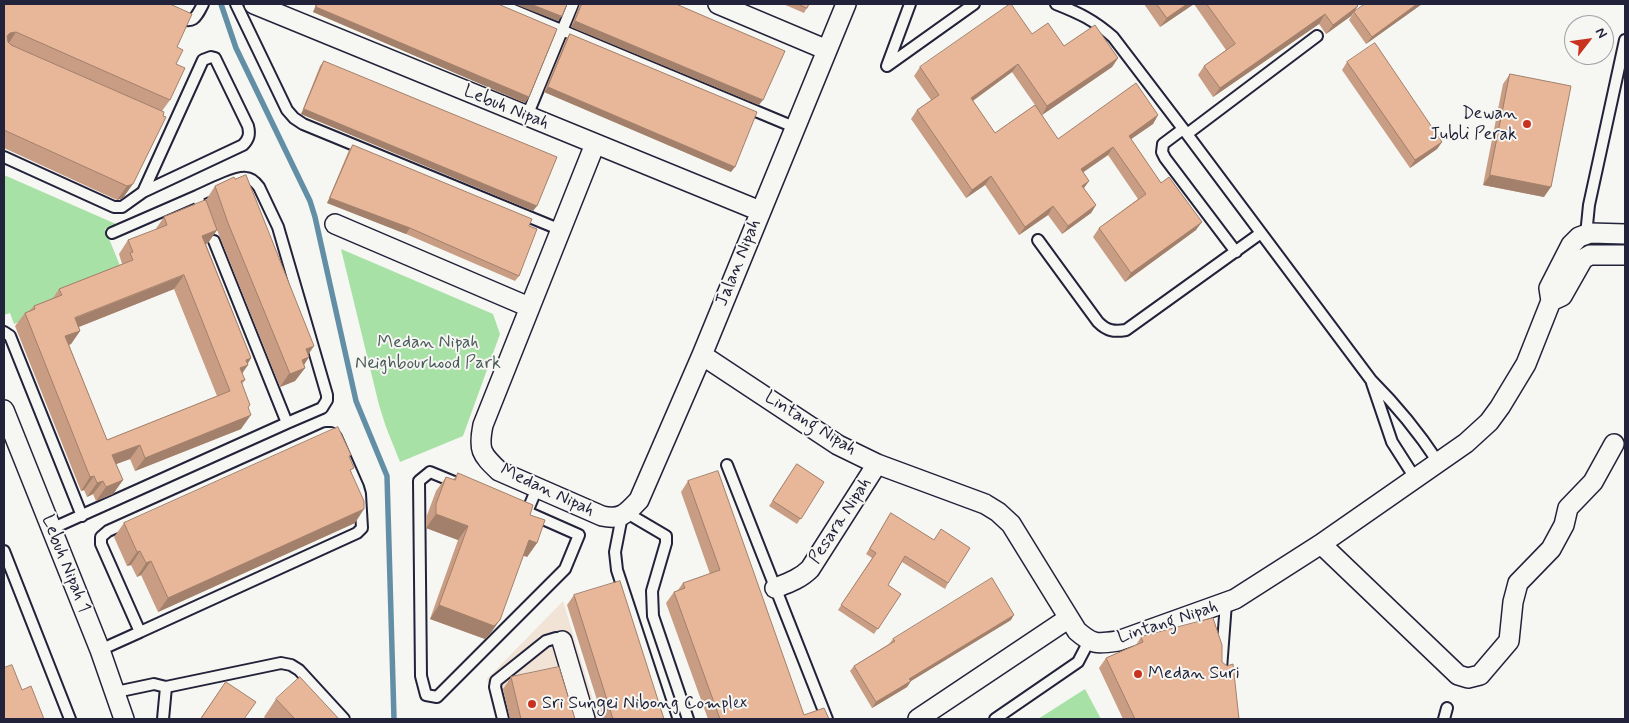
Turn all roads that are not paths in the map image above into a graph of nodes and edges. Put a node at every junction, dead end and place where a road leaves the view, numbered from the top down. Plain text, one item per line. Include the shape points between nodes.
1 (202, 4) edge
2 (236, 4) edge
3 (254, 4) edge
4 (499, 4) edge
5 (573, 4) edge
6 (718, 4) edge
7 (846, 4) edge
8 (910, 4) edge
9 (974, 4) edge
10 (1056, 4) edge
11 (740, 8) edge
12 (291, 11) edge
13 (166, 12) edge
14 (562, 30) junction
15 (1317, 36) edge
16 (1625, 40) edge
17 (827, 50) junction
18 (527, 116) junction
19 (794, 127) junction
20 (1185, 131) junction
21 (595, 144) junction
22 (4, 157) edge
23 (143, 192) junction
24 (197, 196) junction
25 (760, 211) junction
26 (336, 224) dead end
27 (561, 230) junction
28 (112, 233) dead end
29 (1261, 233) junction
30 (1625, 234) edge
31 (1586, 235) junction
32 (1038, 240) dead end
33 (1236, 252) junction
34 (1625, 255) edge
35 (1551, 301) junction
36 (529, 307) junction
37 (4, 332) edge
38 (702, 355) junction
39 (1371, 380) junction
40 (4, 410) edge
41 (287, 423) junction
42 (1614, 444) dead end
43 (1438, 462) junction
44 (877, 464) junction
45 (727, 465) dead end
46 (1415, 478) junction
47 (537, 488) junction
48 (527, 512) junction
49 (625, 515) junction
50 (82, 516) junction
51 (51, 529) junction
52 (1321, 544) junction
53 (4, 551) edge
54 (775, 588) junction
55 (1226, 603) junction
56 (1068, 618) junction
57 (140, 632) junction
58 (562, 641) joint
59 (1089, 641) junction
60 (100, 650) junction
61 (1221, 668) edge
62 (166, 687) junction
63 (116, 692) junction
64 (1447, 708) dead end
65 (70, 719) edge
66 (124, 719) edge
67 (163, 719) edge
68 (344, 719) edge
69 (503, 719) edge
70 (585, 719) edge
71 (666, 719) edge
72 (688, 719) edge
73 (827, 719) edge
74 (918, 719) edge
75 (995, 719) edge
76 (1444, 719) edge

1 - 13 lane via 197,17 191,20 184,21
2 - 27 lane via 287,110 294,118
3 - 12 street, Lebuh Nipah
4 - 14 lane
5 - 14 lane
6 - 11 street
7 - 17 street, Jalan Nipah
8 - 9 lane via 888,66
10 - 20 lane via 1084,15 1113,38
11 - 17 street
12 - 18 street, Lebuh Nipah
14 - 18 lane
14 - 19 lane
15 - 20 lane
16 - 31 lane via 1589,204
17 - 19 street, Jalan Nipah
18 - 21 street, Lebuh Nipah
19 - 25 street, Jalan Nipah
20 - 29 lane
20 - 33 lane via 1163,144 1162,152
21 - 25 street, Lebuh Nipah
21 - 27 street, Medan Nipah
22 - 23 lane via 114,207 122,207
23 - 23 lane via 168,124 203,60 214,58 248,126 248,140
24 - 28 lane
24 - 41 lane
24 - 41 lane via 238,178 246,178 259,187 278,227 327,400 322,408
25 - 38 street, Jalan Nipah
26 - 36 street
27 - 36 street, Medan Nipah
29 - 33 lane
29 - 39 lane
30 - 31 street
31 - 35 street, Lintang Nipah via 1571,245 1549,288
32 - 33 lane via 1098,322 1115,332 1126,330
34 - 35 street, Lintang Nipah via 1590,255 1583,259 1562,296
35 - 43 street, Lintang Nipah via 1526,364 1490,422
36 - 47 street, Medan Nipah via 482,425 480,439 488,461 499,471
37 - 50 lane via 10,336
38 - 44 street, Lintang Nipah via 838,445
38 - 49 street, Jalan Nipah via 639,500
39 - 43 lane via 1419,433
39 - 46 lane via 1392,442
40 - 51 street, Lebuh Nipah 1
41 - 50 lane
42 - 52 street via 1593,482 1568,508 1564,525 1551,549 1518,583 1509,641 1480,675 1468,678 1458,675
43 - 46 street, Lintang Nipah
44 - 54 street, Pesara Nipah via 810,569 804,576
44 - 56 street, Lintang Nipah via 970,497 998,512 1011,524
45 - 54 lane
46 - 52 street, Lintang Nipah
47 - 48 lane
47 - 49 street, Medan Nipah via 602,516
48 - 48 lane via 579,535 565,569 437,697 426,695 421,676 419,481 430,472
49 - 71 lane via 615,552 618,570
49 - 72 lane via 666,536 652,592 653,616
50 - 51 lane
51 - 60 street, Lebuh Nipah 1
52 - 55 street, Lintang Nipah
53 - 65 lane
54 - 73 lane
55 - 59 street, Lintang Nipah via 1118,641
55 - 61 lane
56 - 59 street, Lintang Nipah
56 - 74 street
57 - 57 lane via 357,533 362,528 360,494 336,437 326,433 108,531 101,537 101,544
57 - 60 lane
58 - 69 lane via 556,638 546,641 496,681
58 - 70 street
59 - 75 lane via 1078,662
60 - 63 street, Lebuh Nipah 1
62 - 63 lane via 154,684
62 - 67 lane
62 - 68 lane via 281,663 299,670
63 - 66 street, Lebuh Nipah 1
64 - 76 lane

